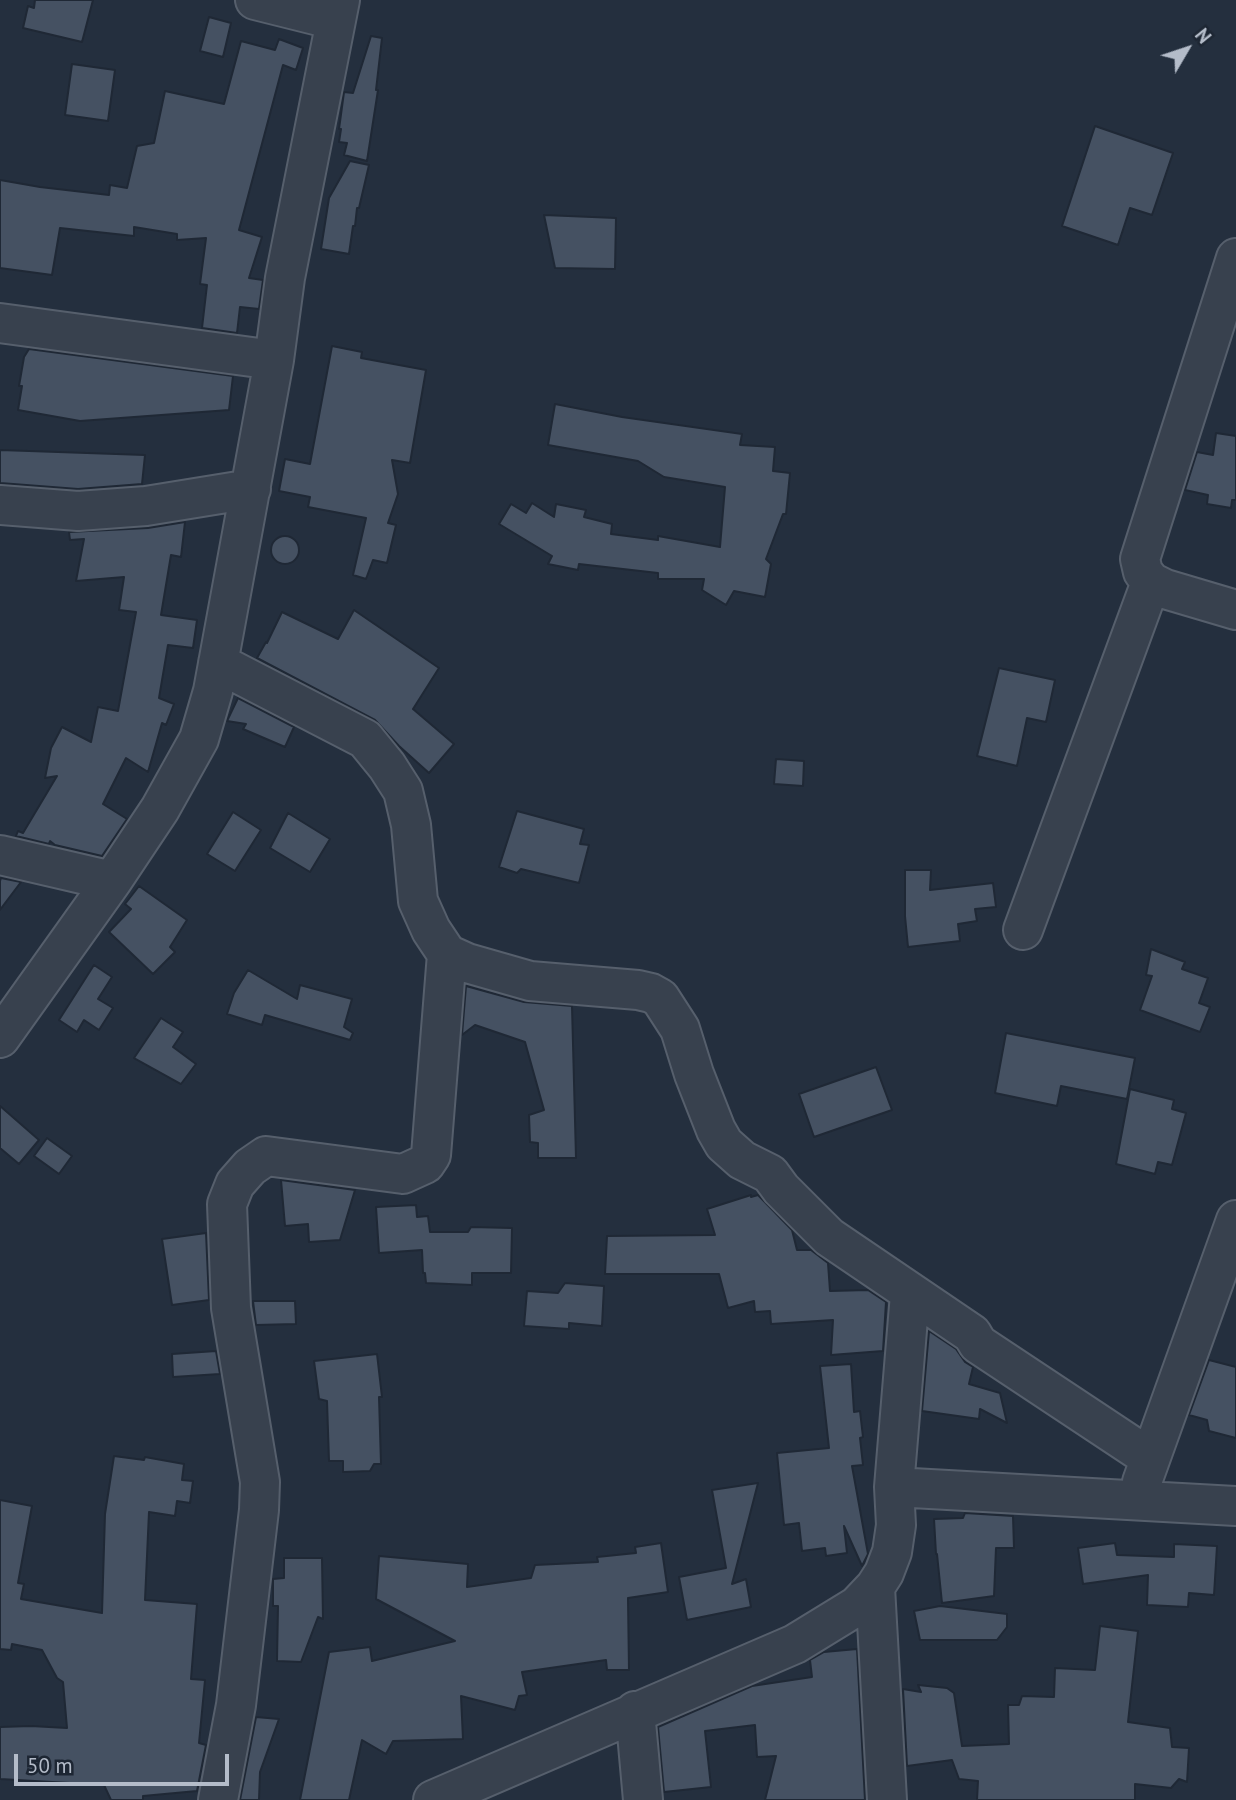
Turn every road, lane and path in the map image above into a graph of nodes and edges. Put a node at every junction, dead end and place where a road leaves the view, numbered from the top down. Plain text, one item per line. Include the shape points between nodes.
1 (255, 0) edge
2 (338, 10) edge
3 (1236, 258) edge
4 (0, 323) edge
5 (274, 360) junction
6 (251, 488) junction
7 (0, 505) edge
8 (1151, 582) junction
9 (1236, 610) edge
10 (218, 663) junction
11 (0, 855) edge
12 (112, 881) junction
13 (1023, 930) dead end
14 (447, 954) junction
15 (0, 1038) edge
16 (1236, 1220) edge
17 (910, 1294) junction
18 (1150, 1458) junction
19 (894, 1487) junction
20 (1135, 1500) junction
21 (1236, 1506) edge
22 (875, 1587) junction
23 (635, 1712) junction
24 (218, 1800) edge
25 (433, 1800) edge
26 (643, 1800) edge
27 (887, 1800) edge

1 - 2 street
2 - 5 street via 285,278
3 - 8 street via 1140,559
4 - 5 street
5 - 6 street
6 - 7 street via 92,510
6 - 10 street
8 - 9 street
8 - 13 street
10 - 12 street via 199,739
10 - 14 street via 365,739 387,766 403,791 411,825 418,901
11 - 12 street
12 - 15 street
14 - 17 street via 530,981 638,990 660,998 680,1029 724,1143 742,1160 770,1174 829,1237
14 - 24 street via 431,1155 425,1164 403,1174 266,1156 236,1184 227,1204 231,1308 260,1482 236,1705
16 - 18 street
17 - 18 street
17 - 19 street
18 - 20 street
19 - 20 street
19 - 22 street via 892,1552
20 - 21 street
22 - 23 street via 857,1606 795,1644
22 - 27 street
23 - 25 street
23 - 26 street

